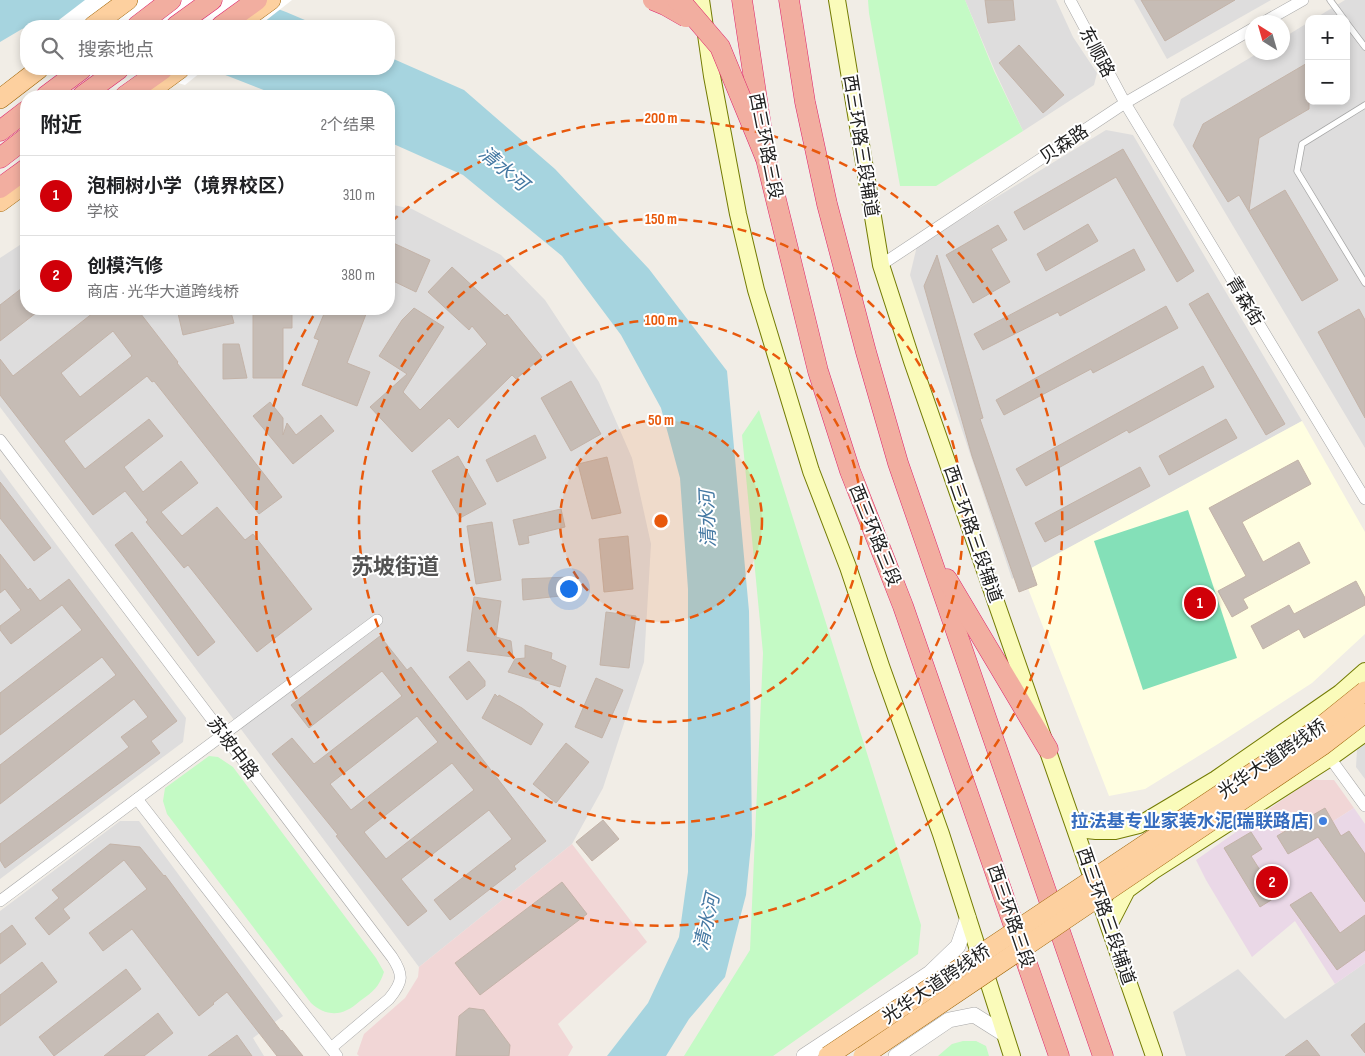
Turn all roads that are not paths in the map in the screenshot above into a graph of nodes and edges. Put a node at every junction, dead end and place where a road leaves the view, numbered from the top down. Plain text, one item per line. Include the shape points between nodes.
1 (128, 0) edge
2 (171, 0) edge
3 (212, 0) edge
4 (257, 0) edge
5 (271, 0) edge
6 (653, 0) edge
7 (677, 0) edge
8 (700, 0) edge
9 (742, 0) edge
10 (789, 0) edge
11 (804, 0) edge
12 (837, 0) edge
13 (1070, 0) edge
14 (1303, 0) edge
15 (1330, 0) edge
16 (1276, 15) edge
17 (1341, 15) edge
18 (101, 20) edge
19 (145, 20) edge
20 (184, 20) edge
21 (229, 20) edge
22 (244, 20) edge
23 (1350, 27) edge
24 (1245, 33) edge
25 (717, 44) junction
26 (1365, 47) edge
27 (31, 75) edge
28 (74, 75) edge
29 (110, 75) edge
30 (164, 75) edge
31 (167, 75) edge
32 (54, 90) edge
33 (90, 90) edge
34 (136, 90) edge
35 (150, 90) edge
36 (0, 100) edge
37 (805, 102) junction
38 (1125, 103) junction
39 (1365, 105) edge
40 (20, 116) edge
41 (0, 131) edge
42 (20, 143) edge
43 (0, 158) edge
44 (766, 158) junction
45 (20, 173) edge
46 (20, 187) edge
47 (0, 188) edge
48 (0, 202) edge
49 (880, 265) junction
50 (1365, 283) edge
51 (0, 440) edge
52 (1365, 500) edge
53 (926, 542) junction
54 (377, 620) dead end
55 (1365, 671) edge
56 (1365, 691) edge
57 (1365, 713) edge
58 (1365, 733) edge
59 (223, 735) junction
60 (1048, 749) junction
61 (1330, 758) junction
62 (137, 799) junction
63 (1365, 806) edge
64 (1139, 825) junction
65 (1076, 829) junction
66 (1153, 871) junction
67 (0, 900) edge
68 (968, 917) junction
69 (1109, 925) junction
70 (1004, 1034) junction
71 (334, 1052) edge
72 (804, 1056) edge
73 (828, 1056) edge
74 (863, 1056) edge
75 (896, 1056) edge
76 (1012, 1056) edge
77 (1059, 1056) edge
78 (1103, 1056) edge
79 (1154, 1056) edge

1 - 18 main road
2 - 19 highway
3 - 20 highway
4 - 21 highway
5 - 22 main road
6 - 25 highway, bridge via 690,20
7 - 25 highway, bridge
8 - 68 main road via 738,214 756,290 811,471 848,567
9 - 44 highway, 西三环路三段, bridge
10 - 37 highway
11 - 37 highway
12 - 49 main road, 西三环路三段辅道
13 - 38 street, 东顺路
14 - 16 street
15 - 17 lane
23 - 26 lane
24 - 38 street, 贝森路
25 - 44 highway, bridge
27 - 36 main road
28 - 32 highway
29 - 33 highway
30 - 34 highway
31 - 35 main road
37 - 53 highway via 827,204 866,352 898,462
38 - 49 street, 贝森路
38 - 52 street, 青森街
39 - 50 lane via 1302,144 1297,171
40 - 41 highway
42 - 43 highway
44 - 77 highway, 西三环路三段 via 818,371 850,471 904,606
45 - 47 highway
46 - 48 main road
49 - 60 main road, 西三环路三段辅道
51 - 59 street, 苏坡中路
53 - 60 highway
53 - 78 highway
54 - 59 street
55 - 64 main road via 1340,693 1216,779
56 - 73 main road, 光华大道跨线桥, bridge via 1282,754
57 - 74 main road, 光华大道跨线桥, bridge via 1322,746
58 - 61 main road
59 - 62 street
59 - 71 street, 苏坡中路 via 400,969 396,990 389,999
60 - 65 main road, 西三环路三段辅道
61 - 63 street
61 - 66 main road
62 - 67 street
62 - 71 street
64 - 65 main road via 1115,831
64 - 66 main road
65 - 69 main road, 西三环路三段辅道
66 - 69 main road via 1127,890
68 - 70 main road
68 - 72 street via 958,946 930,973
69 - 79 main road, 西三环路三段辅道
70 - 75 street via 974,1015 968,1016 949,1020
70 - 76 main road

